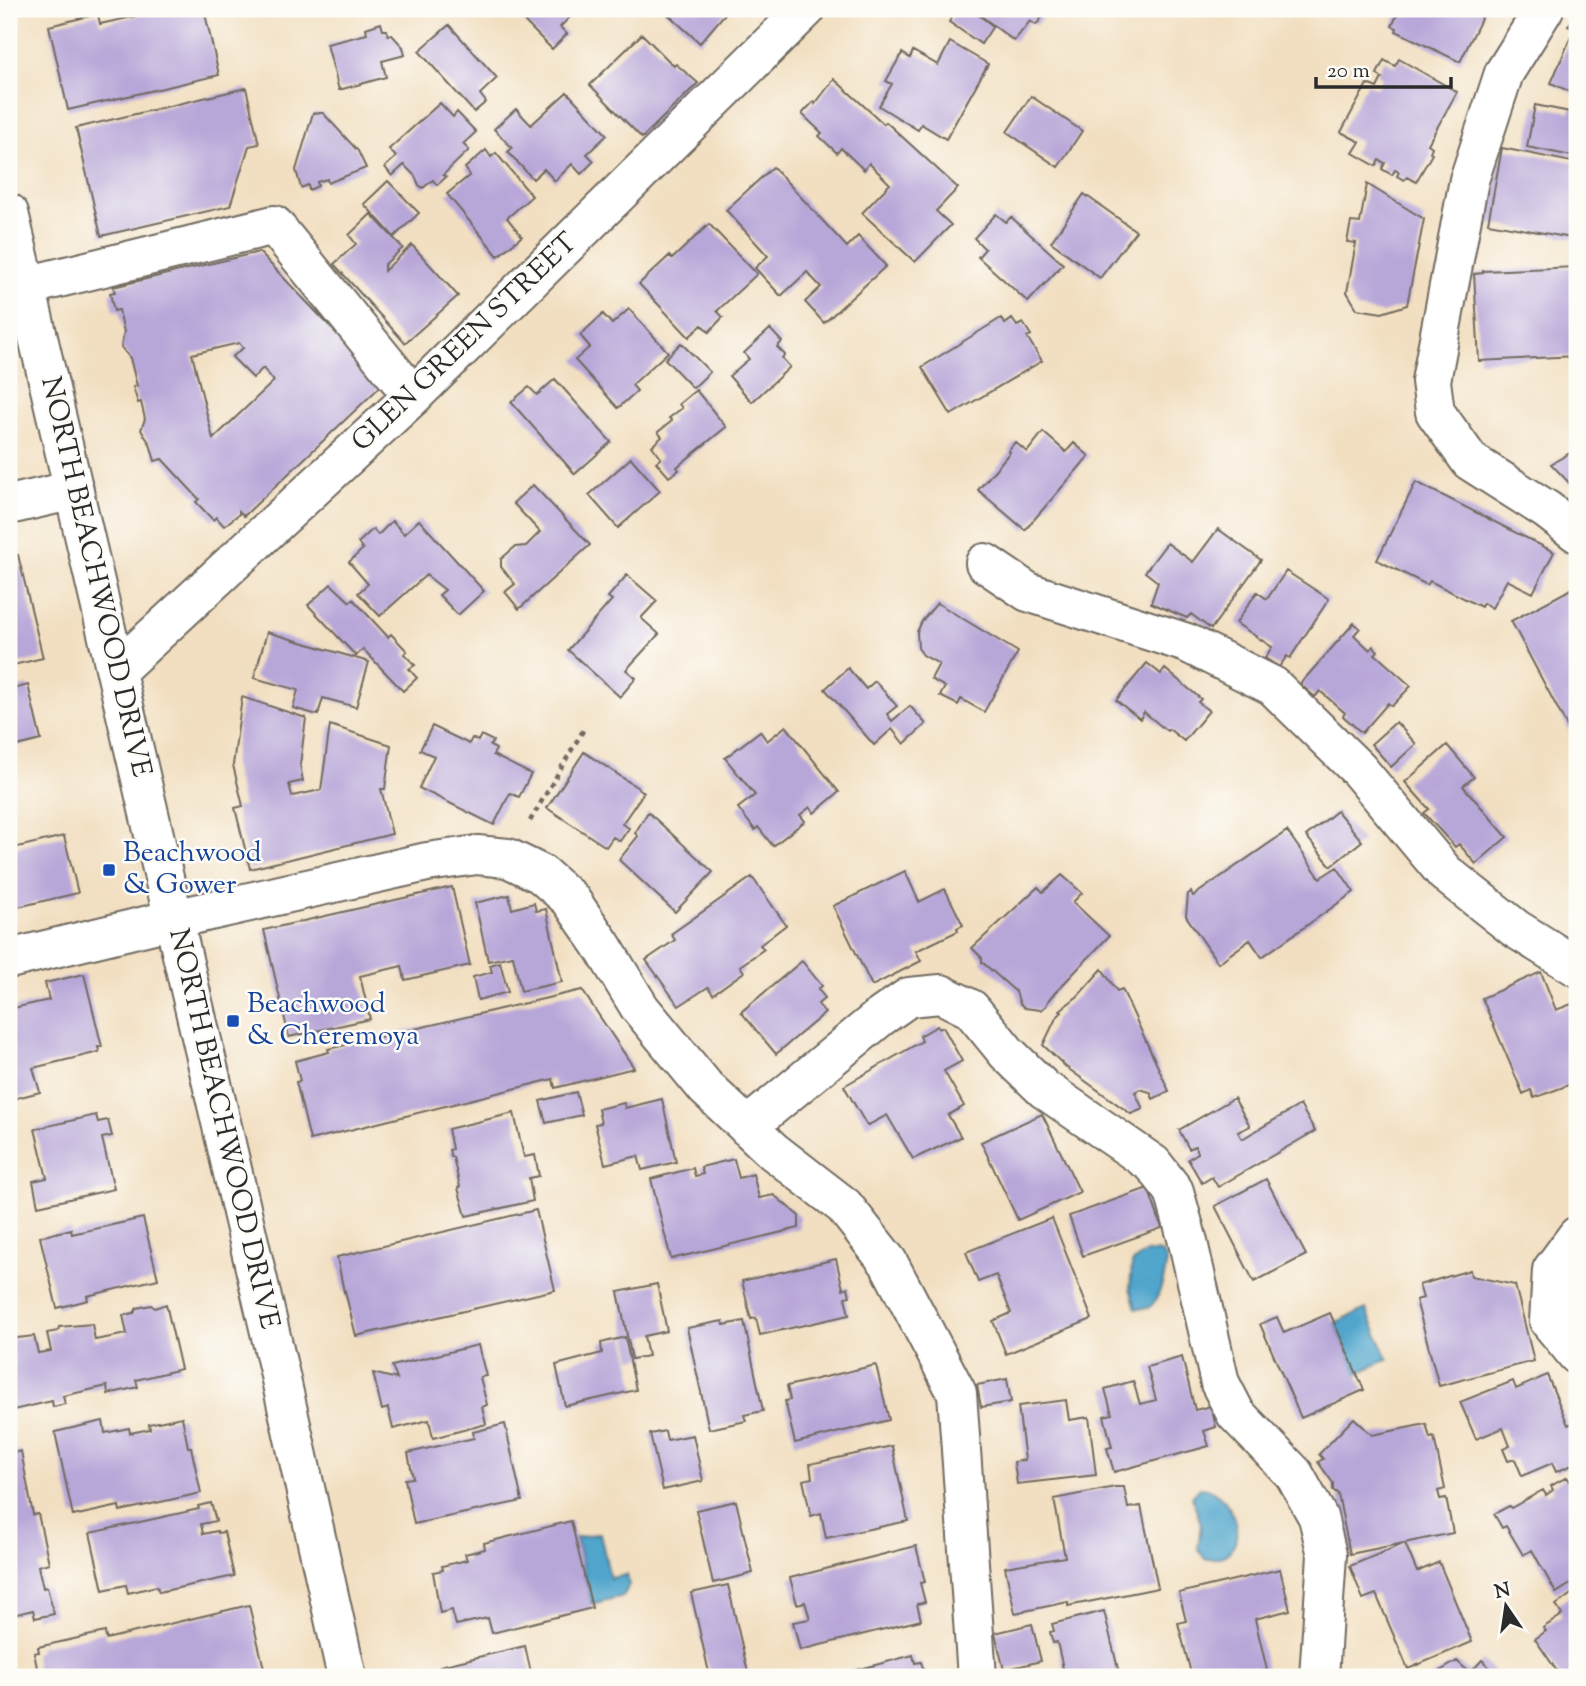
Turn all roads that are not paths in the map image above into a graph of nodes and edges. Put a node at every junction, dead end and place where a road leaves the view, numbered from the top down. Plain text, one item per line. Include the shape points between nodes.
1 (806, 9) edge
2 (1544, 9) edge
3 (9, 214) edge
4 (26, 286) junction
5 (412, 396) junction
6 (74, 490) junction
7 (9, 505) edge
8 (1577, 533) edge
9 (985, 563) dead end
10 (117, 670) junction
11 (174, 919) junction
12 (9, 959) edge
13 (1577, 967) edge
14 (747, 1126) junction
15 (1577, 1236) edge
16 (1577, 1355) edge
17 (346, 1677) edge
18 (977, 1677) edge
19 (1319, 1677) edge

1 - 5 street, GLEN GREEN STREET
2 - 8 street via 1504,73 1469,180 1431,381 1435,412 1470,461
3 - 4 street, NORTH BEACHWOOD DRIVE
4 - 5 street via 274,225
4 - 6 street, NORTH BEACHWOOD DRIVE
5 - 10 street, GLEN GREEN STREET
6 - 7 street
6 - 10 street, NORTH BEACHWOOD DRIVE
9 - 13 street via 1028,592 1186,643 1273,686 1357,769 1445,873 1516,929
10 - 11 street, NORTH BEACHWOOD DRIVE
11 - 12 street
11 - 14 street via 428,862 477,855 508,858 541,874 570,900 640,1008 706,1088
11 - 17 street, NORTH BEACHWOOD DRIVE
14 - 18 street via 844,1206 888,1262 957,1393
14 - 19 street via 909,997 941,994 971,1009 1007,1054 1044,1089 1153,1164 1174,1191 1220,1383 1236,1414 1294,1474 1318,1517 1327,1555
15 - 16 street via 1552,1270 1549,1321

